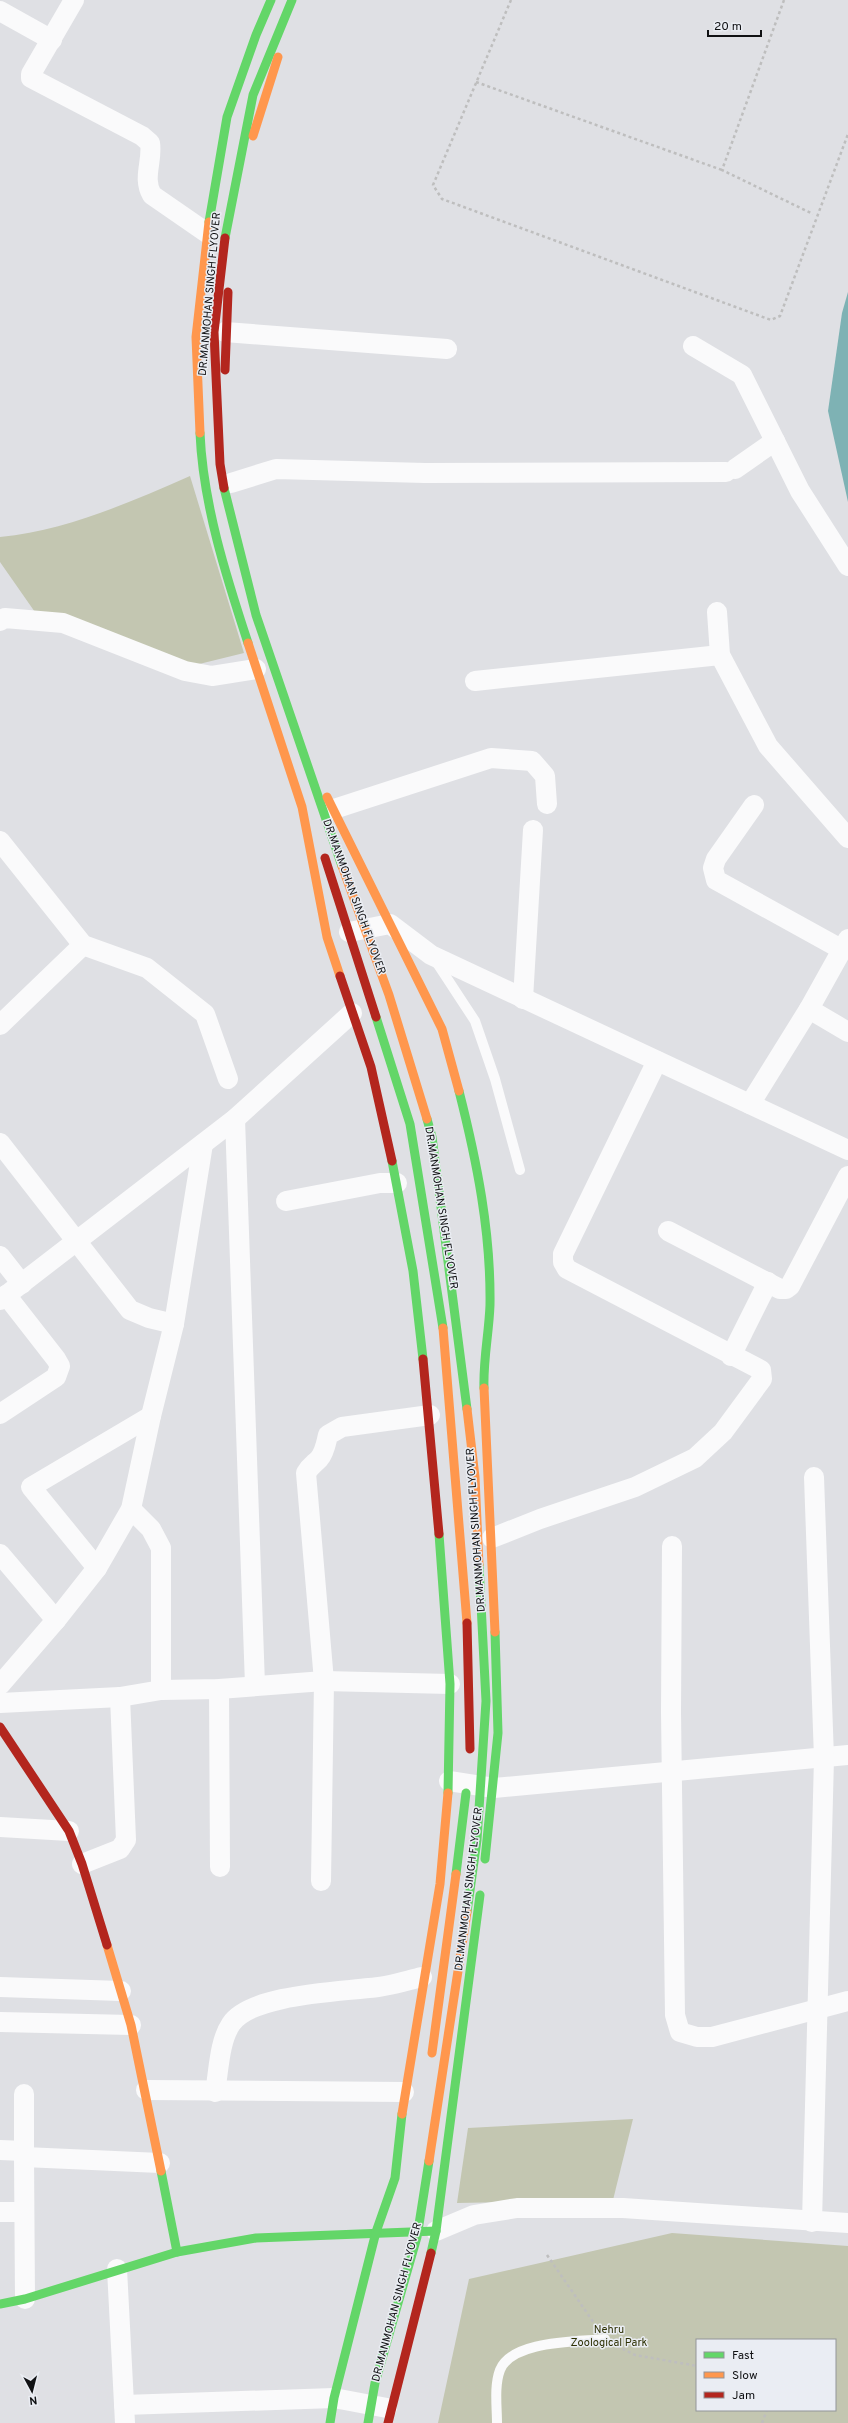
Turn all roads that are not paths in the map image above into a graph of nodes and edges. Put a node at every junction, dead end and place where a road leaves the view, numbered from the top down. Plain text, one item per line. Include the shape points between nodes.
1 (74, 0) edge
2 (271, 0) edge
3 (278, 0) edge
4 (292, 0) edge
5 (302, 0) edge
6 (0, 12) edge
7 (52, 40) junction
8 (207, 233) junction
9 (226, 332) junction
10 (693, 346) dead end
11 (447, 349) dead end
12 (775, 441) junction
13 (231, 483) junction
14 (848, 566) edge
15 (717, 612) dead end
16 (0, 621) edge
17 (720, 655) junction
18 (256, 669) junction
19 (475, 681) dead end
20 (547, 804) dead end
21 (754, 805) dead end
22 (331, 810) junction
23 (533, 830) dead end
24 (318, 836) dead end
25 (848, 838) edge
26 (0, 841) edge
27 (322, 851) dead end
28 (390, 924) junction
29 (327, 937) junction
30 (845, 944) edge
31 (83, 946) junction
32 (431, 955) junction
33 (523, 999) junction
34 (809, 1009) junction
35 (352, 1013) junction
36 (0, 1025) edge
37 (848, 1032) edge
38 (657, 1061) junction
39 (228, 1079) dead end
40 (750, 1104) junction
41 (235, 1119) junction
42 (0, 1143) edge
43 (203, 1144) junction
44 (848, 1150) edge
45 (520, 1170) dead end
46 (848, 1176) edge
47 (397, 1183) junction
48 (286, 1201) dead end
49 (668, 1231) dead end
50 (76, 1240) junction
51 (0, 1256) edge
52 (768, 1282) junction
53 (9, 1293) edge
54 (174, 1324) junction
55 (731, 1356) junction
56 (0, 1414) edge
57 (430, 1415) junction
58 (151, 1416) junction
59 (814, 1477) dead end
60 (131, 1509) junction
61 (492, 1538) junction
62 (672, 1546) dead end
63 (0, 1554) edge
64 (97, 1568) junction
65 (56, 1620) junction
66 (324, 1681) junction
67 (450, 1684) junction
68 (0, 1685) edge
69 (255, 1686) junction
70 (219, 1689) junction
71 (161, 1690) junction
72 (120, 1697) junction
73 (0, 1703) edge
74 (0, 1727) edge
75 (848, 1755) edge
76 (824, 1758) junction
77 (469, 1761) dead end
78 (673, 1772) junction
79 (458, 1779) junction
80 (494, 1788) junction
81 (0, 1827) edge
82 (69, 1832) junction
83 (82, 1864) junction
84 (220, 1867) dead end
85 (483, 1872) dead end
86 (321, 1881) dead end
87 (481, 1887) dead end
88 (422, 1977) junction
89 (0, 1987) edge
90 (121, 1991) junction
91 (848, 2001) edge
92 (818, 2008) junction
93 (0, 2022) edge
94 (131, 2025) junction
95 (430, 2065) dead end
96 (146, 2090) junction
97 (215, 2092) junction
98 (404, 2092) junction
99 (24, 2094) dead end
100 (0, 2150) edge
101 (24, 2154) junction
102 (160, 2163) junction
103 (0, 2212) edge
104 (24, 2212) junction
105 (407, 2220) dead end
106 (812, 2222) junction
107 (848, 2223) edge
108 (436, 2231) junction
109 (376, 2232) junction
110 (401, 2243) dead end
111 (177, 2252) junction
112 (117, 2269) junction
113 (25, 2299) junction
114 (0, 2304) edge
115 (606, 2338) dead end
116 (362, 2393) dead end
117 (334, 2398) junction
118 (124, 2414) edge
119 (356, 2416) dead end
120 (389, 2416) edge
121 (330, 2423) edge
122 (368, 2423) edge
123 (498, 2423) edge

1 - 7 street
2 - 8 main road via 227,117
3 - 24 main road, DR.MANMOHAN SINGH FLYOVER via 258,43 225,156 213,239 202,367 208,471 228,555
4 - 122 main road, DR.MANMOHAN SINGH FLYOVER via 254,96 236,174 223,252 214,332 220,464 227,505 256,615 323,813 390,995 432,1137 475,1477 486,1701 477,1840 458,1981 417,2237 375,2382
5 - 9 main road via 281,50 256,126 230,263
6 - 7 street
7 - 8 street via 31,78 142,136 150,143 146,185 152,194
8 - 18 main road via 196,337 201,465 228,583
9 - 11 street
9 - 13 main road via 225,410
10 - 12 street via 742,375
12 - 13 street via 731,471 425,473 276,469
12 - 14 street via 800,491
13 - 22 main road via 243,543 262,610
15 - 17 street
16 - 18 street via 5,618 63,623 185,671 212,676
17 - 19 street
17 - 25 street via 768,746
18 - 29 main road via 302,807
20 - 22 street via 545,776 532,761 491,758
21 - 30 street via 716,859 713,868 716,880
22 - 28 main road
23 - 33 street
26 - 31 street
27 - 77 main road, DR.MANMOHAN SINGH FLYOVER via 410,1124 446,1345 467,1618
28 - 29 street
28 - 32 street
28 - 61 main road via 442,1029 469,1131 486,1215 490,1306 482,1369
29 - 35 main road
30 - 34 street
31 - 36 street
31 - 39 street via 147,968 205,1014
32 - 33 street
32 - 45 lane via 475,1022 495,1079
33 - 38 street
34 - 37 street
34 - 40 street
35 - 41 street
35 - 47 main road via 371,1067
38 - 40 street
38 - 55 street via 563,1254 563,1262 567,1269
40 - 44 street
41 - 43 street
41 - 69 street
42 - 50 street
43 - 50 street
43 - 54 street
46 - 52 street via 790,1286 780,1289
47 - 48 street via 380,1183
47 - 57 main road via 413,1271
49 - 52 street
50 - 53 street
50 - 54 street via 130,1310
51 - 53 street
52 - 55 street
53 - 56 street via 60,1366 56,1377
54 - 58 street
55 - 61 street via 761,1370 762,1379 723,1432 695,1458 635,1487
57 - 66 street via 342,1427 328,1434 320,1458 306,1473
57 - 67 main road
58 - 60 street
58 - 64 street via 31,1487
59 - 76 street
60 - 64 street
60 - 71 street via 151,1529 161,1548
61 - 80 main road via 498,1733
62 - 78 street
63 - 65 street
64 - 65 street
65 - 68 street
66 - 67 street
66 - 69 street
66 - 86 street
67 - 79 main road
69 - 70 street
70 - 71 street
70 - 84 street
71 - 72 street
72 - 73 street
72 - 83 street via 126,1840 120,1849
74 - 82 main road
75 - 76 street
76 - 78 street
76 - 92 street
78 - 80 street
78 - 92 street via 675,2015 680,2032 697,2037 712,2037
79 - 80 street
79 - 88 main road
79 - 95 main road, DR.MANMOHAN SINGH FLYOVER via 461,1840
80 - 85 main road
81 - 82 street
82 - 83 main road
83 - 90 main road
87 - 108 main road
88 - 97 street via 370,1988 325,1991 251,2008 230,2025 224,2042
88 - 98 main road
89 - 90 street
90 - 94 main road
91 - 92 street
92 - 106 street
93 - 94 street
94 - 96 main road
96 - 97 street
96 - 102 main road
97 - 98 street
98 - 109 main road via 395,2178
99 - 101 street
100 - 101 street
101 - 102 street
101 - 104 street
102 - 111 main road
103 - 104 street
104 - 113 street
105 - 110 main road, DR.MANMOHAN SINGH FLYOVER
106 - 107 street
106 - 108 street via 623,2208 517,2208 474,2215
108 - 109 main road
108 - 120 main road
109 - 111 main road via 256,2238
109 - 117 main road
111 - 112 main road
112 - 113 main road
112 - 118 street
113 - 114 main road
115 - 123 lane via 528,2347 511,2357 500,2370 497,2391
116 - 119 main road, DR.MANMOHAN SINGH FLYOVER
117 - 118 street
117 - 120 street
117 - 121 main road

